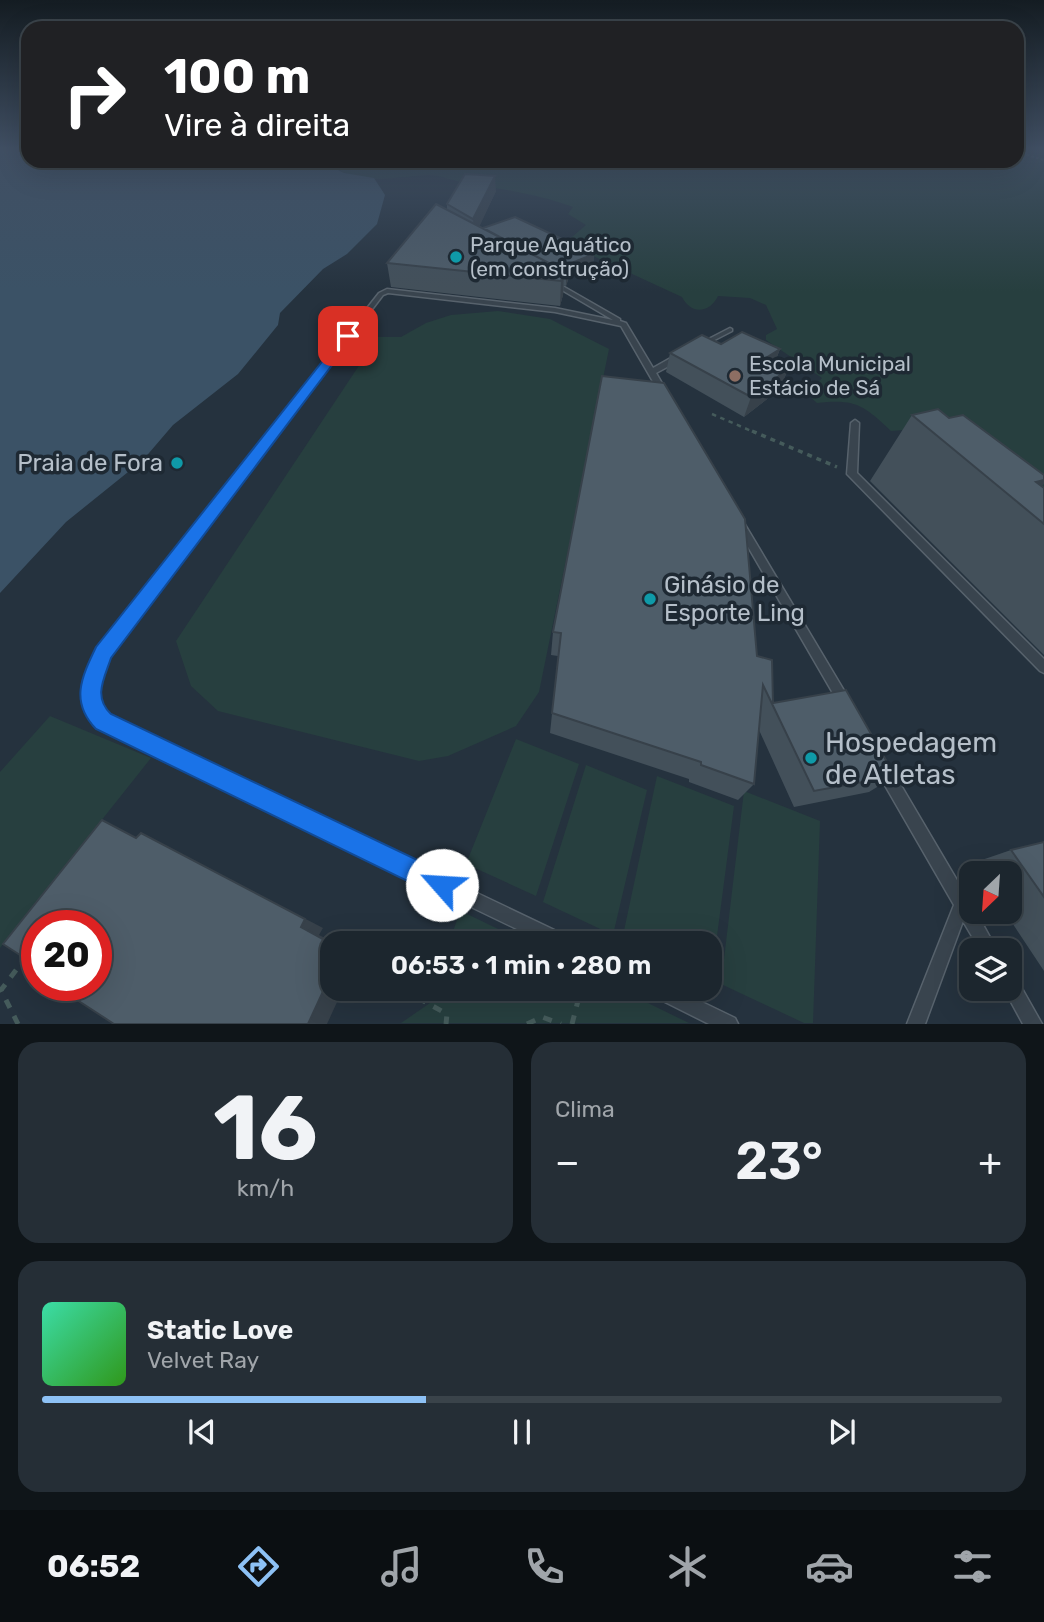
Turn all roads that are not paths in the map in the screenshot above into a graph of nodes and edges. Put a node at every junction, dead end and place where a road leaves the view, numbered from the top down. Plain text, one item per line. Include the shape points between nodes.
1 (542, 277) edge
2 (624, 324) junction
3 (730, 330) dead end
4 (696, 348) edge
5 (685, 354) edge
6 (652, 372) junction
7 (673, 408) edge
8 (855, 423) dead end
9 (736, 517) edge
10 (1044, 667) edge
11 (849, 710) edge
12 (877, 759) edge
13 (959, 899) edge
14 (959, 912) edge
15 (538, 931) edge
16 (682, 1001) edge
17 (1020, 1001) edge
18 (729, 1024) edge
19 (916, 1024) edge
20 (1033, 1024) edge

1 - 2 lane
2 - 6 lane
2 - 15 lane via 555,310 387,291 381,294 103,653 89,695 91,709 103,722
3 - 4 lane
5 - 6 lane
6 - 7 lane
8 - 10 lane via 852,474
9 - 11 lane
12 - 13 lane
14 - 19 lane
16 - 18 lane
17 - 20 lane

